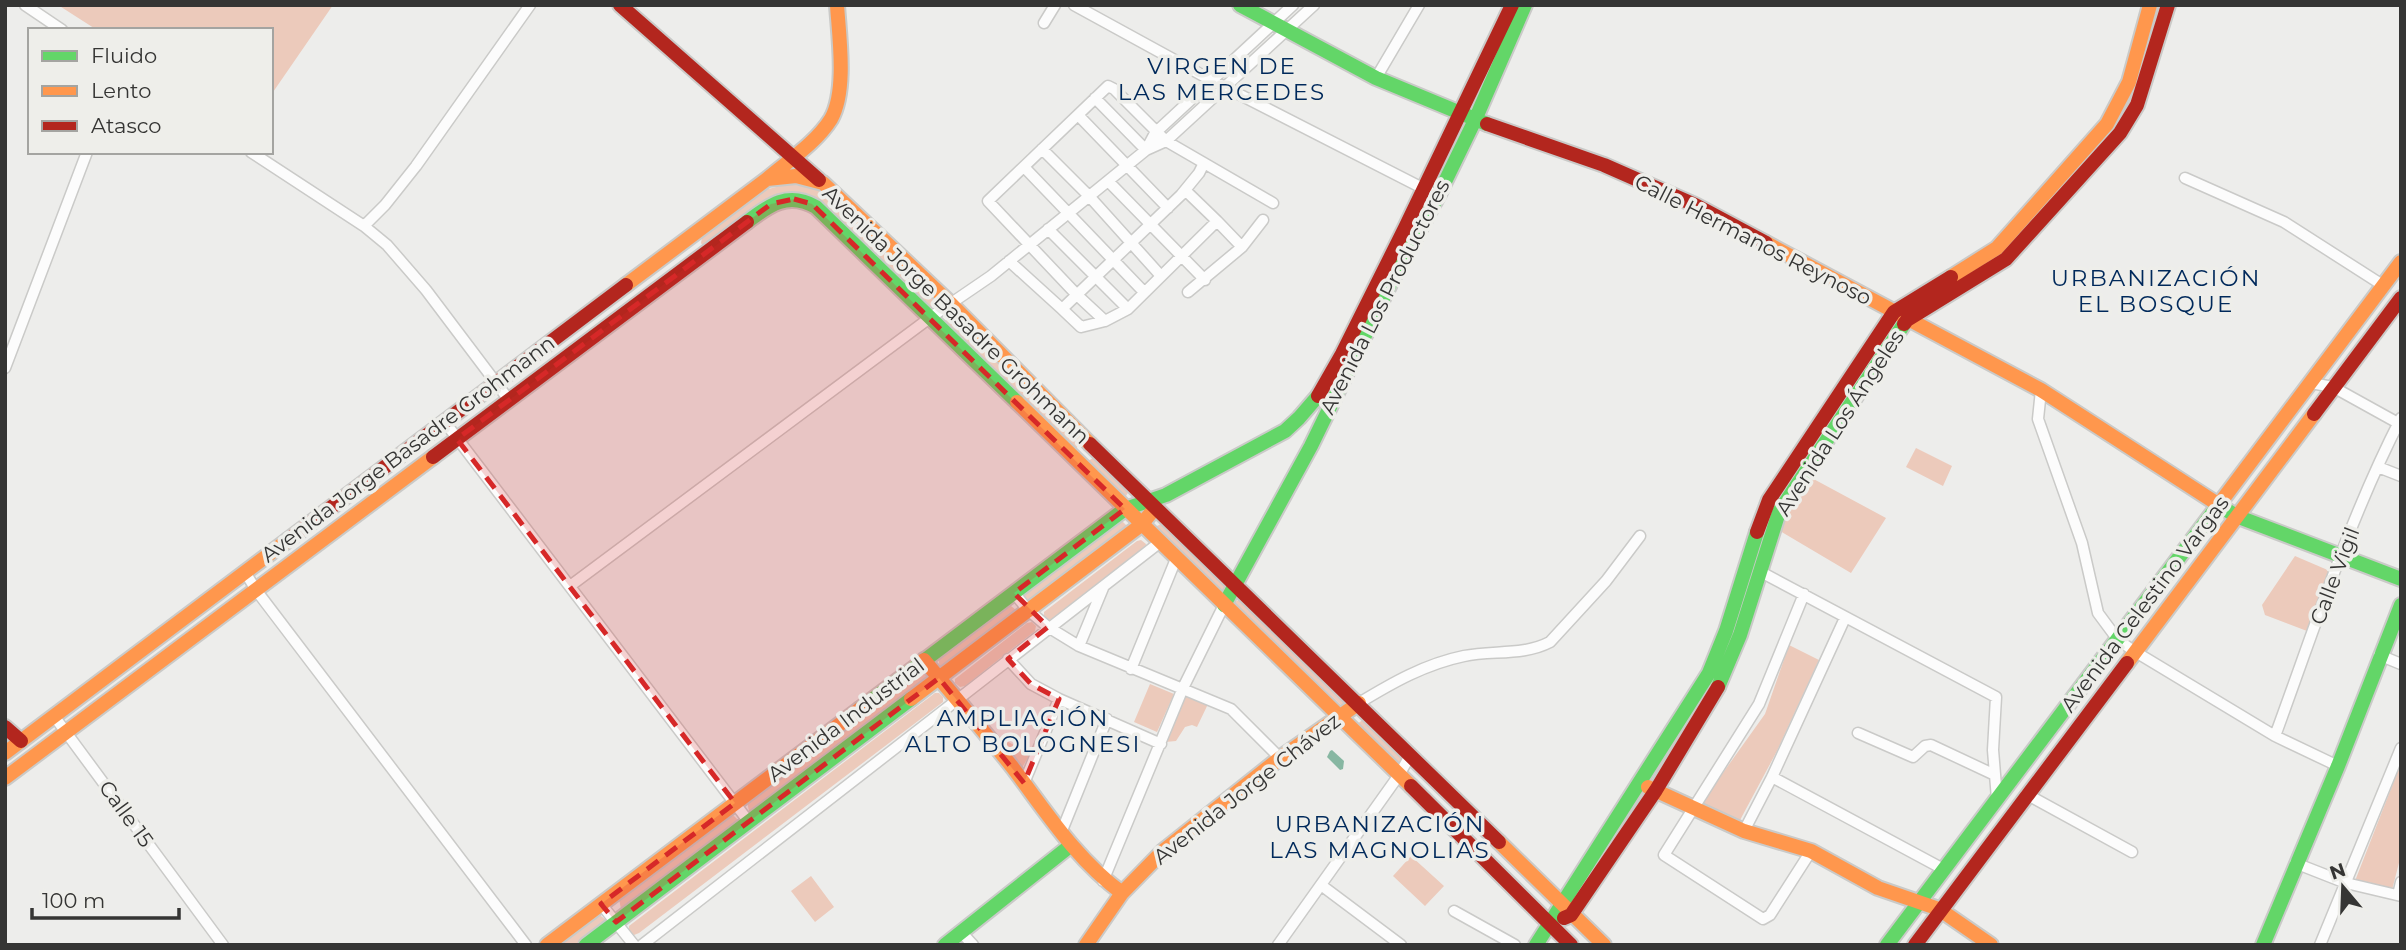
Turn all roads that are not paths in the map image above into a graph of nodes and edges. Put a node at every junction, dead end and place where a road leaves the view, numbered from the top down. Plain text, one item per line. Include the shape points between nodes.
1 (25, 5) edge
2 (530, 5) edge
3 (620, 5) edge
4 (1055, 5) edge
5 (1074, 5) edge
6 (1240, 5) edge
7 (1293, 5) edge
8 (1314, 5) edge
9 (1419, 5) edge
10 (1512, 5) edge
11 (1525, 5) edge
12 (2150, 5) edge
13 (2168, 5) edge
14 (838, 10) edge
15 (1044, 23) dead end
16 (1272, 24) junction
17 (59, 28) edge
18 (1287, 30) junction
19 (1376, 78) junction
20 (1212, 80) junction
21 (1225, 87) junction
22 (1095, 98) junction
23 (1078, 115) junction
24 (1461, 115) junction
25 (1475, 120) junction
26 (1156, 133) junction
27 (815, 137) junction
28 (1166, 141) junction
29 (774, 143) junction
30 (1042, 149) junction
31 (1146, 150) junction
32 (86, 154) edge
33 (254, 154) edge
34 (792, 158) junction
35 (1204, 163) junction
36 (1127, 166) junction
37 (1024, 167) junction
38 (2185, 178) dead end
39 (767, 179) junction
40 (1108, 181) junction
41 (823, 183) junction
42 (1185, 190) junction
43 (1432, 193) junction
44 (1089, 196) junction
45 (1273, 202) dead end
46 (1168, 208) junction
47 (1068, 213) junction
48 (1263, 220) dead end
49 (1217, 221) junction
50 (364, 226) junction
51 (1150, 226) junction
52 (1048, 229) junction
53 (2021, 231) junction
54 (692, 236) junction
55 (1131, 243) junction
56 (1028, 244) junction
57 (1242, 247) junction
58 (705, 253) junction
59 (1181, 257) junction
60 (1114, 260) junction
61 (1009, 261) junction
62 (2401, 262) edge
63 (1161, 276) junction
64 (1095, 278) junction
65 (1205, 279) junction
66 (2384, 286) junction
67 (1144, 292) junction
68 (1188, 292) dead end
69 (1077, 295) junction
70 (2401, 298) edge
71 (2373, 301) junction
72 (950, 303) junction
73 (1062, 309) junction
74 (1128, 309) junction
75 (1894, 312) junction
76 (2389, 313) junction
77 (931, 317) junction
78 (1907, 320) junction
79 (1105, 321) junction
80 (5, 368) edge
81 (495, 383) junction
82 (2311, 383) junction
83 (2333, 387) junction
84 (2041, 390) junction
85 (509, 400) junction
86 (444, 421) junction
87 (2399, 421) edge
88 (1285, 431) junction
89 (457, 439) junction
90 (1090, 444) junction
91 (1311, 446) junction
92 (1075, 458) junction
93 (2378, 467) junction
94 (2401, 476) edge
95 (1151, 504) junction
96 (2219, 506) junction
97 (1125, 509) junction
98 (2236, 516) junction
99 (1141, 525) junction
100 (1764, 530) junction
101 (1640, 536) dead end
102 (1159, 543) junction
103 (2342, 556) junction
104 (1176, 559) junction
105 (1759, 571) junction
106 (245, 572) junction
107 (2401, 579) edge
108 (1235, 584) junction
109 (570, 586) junction
110 (1104, 587) junction
111 (256, 590) junction
112 (1014, 593) junction
113 (1804, 594) junction
114 (1224, 605) junction
115 (2401, 605) edge
116 (1028, 610) junction
117 (1846, 618) junction
118 (1048, 627) junction
119 (2118, 640) junction
120 (1079, 646) junction
121 (2134, 651) junction
122 (2379, 655) junction
123 (1008, 659) junction
124 (924, 660) junction
125 (2401, 664) edge
126 (1131, 669) junction
127 (939, 678) junction
128 (1183, 688) junction
129 (956, 699) junction
130 (1059, 699) junction
131 (1359, 703) junction
132 (54, 716) junction
133 (1340, 716) junction
134 (1107, 719) junction
135 (5, 727) edge
136 (66, 733) junction
137 (1858, 733) dead end
138 (2275, 736) junction
139 (21, 741) junction
140 (1161, 744) junction
141 (2401, 748) edge
142 (5, 753) edge
143 (1411, 754) junction
144 (1280, 758) junction
145 (2338, 766) junction
146 (1399, 775) junction
147 (1995, 775) junction
148 (1772, 777) junction
149 (5, 778) edge
150 (1024, 783) junction
151 (1640, 783) junction
152 (1656, 790) junction
153 (2026, 794) junction
154 (1997, 801) junction
155 (735, 803) junction
156 (1693, 808) junction
157 (1982, 820) junction
158 (749, 822) junction
159 (1744, 831) junction
160 (1998, 831) junction
161 (1061, 833) junction
162 (1070, 846) junction
163 (1811, 851) junction
164 (2132, 852) dead end
165 (2295, 863) junction
166 (1945, 870) junction
167 (1103, 881) junction
168 (2401, 882) edge
169 (2346, 883) junction
170 (1321, 885) junction
171 (1122, 894) junction
172 (2399, 896) edge
173 (1561, 902) junction
174 (601, 904) junction
175 (1919, 904) junction
176 (1939, 909) junction
177 (1454, 911) dead end
178 (1572, 915) junction
179 (616, 922) junction
180 (1549, 924) junction
181 (961, 932) junction
182 (1281, 944) edge
183 (223, 945) edge
184 (526, 945) edge
185 (547, 945) edge
186 (586, 945) edge
187 (634, 945) edge
188 (642, 945) edge
189 (945, 945) edge
190 (973, 945) edge
191 (1086, 945) edge
192 (1401, 945) edge
193 (1515, 945) edge
194 (1536, 945) edge
195 (1571, 945) edge
196 (1604, 945) edge
197 (1887, 945) edge
198 (1914, 945) edge
199 (1991, 945) edge
200 (2263, 945) edge
201 (2319, 945) edge

1 - 17 street
2 - 50 street via 416,166
3 - 29 main road
4 - 15 street
5 - 20 street
6 - 16 main road, Calle Hermanos Reynoso
7 - 16 street
8 - 18 street
9 - 19 street
10 - 24 main road, Avenida Los Productores
11 - 25 main road, Avenida Los Productores
12 - 53 main road, Avenida Los Ángeles via 2119,106
13 - 53 main road, Avenida Los Ángeles via 2142,93 2127,125
14 - 27 main road via 836,104 833,117
16 - 18 main road, Calle Hermanos Reynoso
16 - 20 street
18 - 19 main road, Calle Hermanos Reynoso
18 - 21 street
19 - 24 main road, Calle Hermanos Reynoso
20 - 21 street
20 - 26 street
21 - 28 street
21 - 43 street
22 - 23 street
22 - 26 street via 1105,87 1114,89
22 - 31 street
23 - 30 street
23 - 36 street
24 - 25 main road, Calle Hermanos Reynoso
24 - 43 main road, Avenida Los Productores
25 - 43 main road, Avenida Los Productores
25 - 75 main road, Calle Hermanos Reynoso via 1604,165 1695,205
26 - 28 street
26 - 31 street
27 - 34 main road
27 - 41 main road via 811,163
28 - 31 street
28 - 35 street
29 - 34 main road
29 - 39 main road via 775,164
30 - 37 street
30 - 44 street
31 - 36 street
32 - 80 street
33 - 50 street
34 - 39 main road
34 - 41 main road
35 - 42 street
35 - 45 street
36 - 40 street
36 - 46 street
37 - 47 street
37 - 56 street via 988,201
38 - 66 street via 2284,222
39 - 41 main road, Avenida Jorge Basadre Grohmann via 796,176
39 - 54 main road, Avenida Jorge Basadre Grohmann
40 - 44 street
40 - 51 street
41 - 72 main road, Avenida Jorge Basadre Grohmann
42 - 46 street
42 - 49 street
43 - 88 main road, Avenida Los Productores via 1323,388
43 - 91 main road, Avenida Los Productores
44 - 47 street
44 - 55 street
46 - 51 street
47 - 52 street
47 - 60 street
48 - 57 street
49 - 57 street
49 - 59 street
50 - 81 street via 400,258
51 - 55 street
51 - 59 street
52 - 56 street
52 - 64 street
53 - 75 main road, Avenida Los Ángeles
53 - 78 main road, Avenida Los Ángeles via 1997,266
54 - 58 main road
54 - 81 main road, Avenida Jorge Basadre Grohmann
55 - 60 street
55 - 63 street
56 - 61 street
56 - 69 street
57 - 65 street
58 - 77 main road, Avenida Jorge Basadre Grohmann via 771,204 802,200 816,207
58 - 85 main road, Avenida Jorge Basadre Grohmann
59 - 63 street
59 - 65 street
60 - 64 street
60 - 67 street
61 - 72 street
61 - 73 street
62 - 66 main road, Avenida Celestino Vargas
63 - 67 street
64 - 69 street
64 - 74 street
65 - 68 street
66 - 71 main road, Avenida Celestino Vargas
67 - 74 street
69 - 73 street
69 - 79 street
70 - 76 main road, Avenida Celestino Vargas
71 - 76 main road
71 - 82 main road, Avenida Celestino Vargas
72 - 77 street
72 - 90 main road, Avenida Jorge Basadre Grohmann
73 - 79 street via 1081,327
74 - 79 street
75 - 78 main road, Calle Hermanos Reynoso
75 - 100 main road, Avenida Los Ángeles via 1769,500
76 - 83 main road, Avenida Celestino Vargas
77 - 92 main road, Avenida Jorge Basadre Grohmann
77 - 109 street
78 - 84 main road, Calle Hermanos Reynoso
78 - 100 main road, Avenida Los Ángeles
81 - 85 street
81 - 86 main road, Avenida Jorge Basadre Grohmann
82 - 83 street
82 - 96 main road, Avenida Celestino Vargas
83 - 87 street
83 - 98 main road, Avenida Celestino Vargas
84 - 96 main road, Calle Hermanos Reynoso
84 - 119 street via 2038,419 2082,544 2098,613
85 - 89 main road, Avenida Jorge Basadre Grohmann
86 - 89 street
86 - 106 main road, Avenida Jorge Basadre Grohmann
87 - 93 street, Calle Vigil
88 - 91 main road via 1296,432
88 - 95 main road, Avenida Los Productores
89 - 109 street
89 - 111 main road, Avenida Jorge Basadre Grohmann
90 - 92 main road
90 - 95 main road, Avenida Jorge Basadre Grohmann
91 - 108 main road, Avenida Los Productores
92 - 97 main road, Avenida Jorge Basadre Grohmann
93 - 94 street
93 - 103 street, Calle Vigil
95 - 97 main road, Avenida Industrial
95 - 99 main road, Avenida Industrial
95 - 108 main road, Avenida Jorge Basadre Grohmann
96 - 98 main road, Calle Hermanos Reynoso
96 - 119 main road, Avenida Celestino Vargas
97 - 99 main road, Avenida Jorge Basadre Grohmann
97 - 112 main road, Avenida Industrial
98 - 103 main road, Calle Hermanos Reynoso
98 - 121 main road, Avenida Celestino Vargas
99 - 102 main road, Avenida Jorge Basadre Grohmann
99 - 116 main road, Avenida Industrial
100 - 105 main road, Avenida Los Ángeles
100 - 151 main road, Avenida Los Ángeles via 1709,673
101 - 131 street via 1550,642 1508,653 1450,659 1406,675
102 - 104 main road, Avenida Jorge Basadre Grohmann
102 - 110 street
103 - 107 main road, Calle Hermanos Reynoso
103 - 138 street, Calle Vigil
104 - 114 main road, Avenida Jorge Basadre Grohmann
104 - 126 street
105 - 113 street
105 - 152 main road, Avenida Los Ángeles via 1723,680
106 - 111 street
106 - 132 main road, Avenida Jorge Basadre Grohmann
108 - 114 main road, Avenida Los Productores
108 - 131 main road, Avenida Jorge Basadre Grohmann
109 - 155 street
110 - 118 street
110 - 120 street
111 - 136 main road, Avenida Jorge Basadre Grohmann
111 - 184 street
112 - 116 street
112 - 124 main road, Avenida Industrial
113 - 117 street
113 - 156 street via 1759,704
114 - 128 street
114 - 133 main road, Avenida Jorge Basadre Grohmann
115 - 122 main road
116 - 118 street
116 - 127 main road, Avenida Industrial
117 - 147 street via 1996,696
117 - 148 street
118 - 120 street
118 - 123 street
119 - 121 street
119 - 154 main road, Avenida Celestino Vargas
120 - 126 street
121 - 138 street
121 - 153 main road, Avenida Celestino Vargas
122 - 125 street
122 - 145 main road
123 - 129 street
123 - 130 street via 1031,684
124 - 127 main road
124 - 155 main road, Avenida Industrial
126 - 128 street
127 - 129 main road
127 - 158 main road, Avenida Industrial
128 - 140 street
128 - 144 street via 1231,709
129 - 150 main road
129 - 188 street
130 - 134 street
130 - 150 street
131 - 133 main road, Avenida Jorge Chávez
131 - 143 main road, Avenida Jorge Basadre Grohmann
132 - 136 street, Calle 15
132 - 139 main road, Avenida Jorge Basadre Grohmann
133 - 144 main road, Avenida Jorge Chávez
133 - 146 main road, Avenida Jorge Basadre Grohmann
134 - 140 street
134 - 161 street
135 - 139 main road
136 - 149 main road, Avenida Jorge Basadre Grohmann
136 - 183 street, Calle 15
137 - 147 street via 1913,757 1931,745
138 - 145 street
139 - 142 main road, Avenida Jorge Basadre Grohmann
140 - 167 street
141 - 169 street
143 - 146 street
143 - 173 main road, Avenida Jorge Basadre Grohmann
144 - 171 main road, Avenida Jorge Chávez via 1163,851
145 - 165 main road
146 - 170 street
146 - 180 main road, Avenida Jorge Basadre Grohmann
147 - 154 street
148 - 159 street
148 - 166 street
150 - 161 main road
151 - 152 main road
151 - 173 main road, Avenida Los Ángeles
152 - 156 main road
152 - 178 main road, Avenida Los Ángeles
153 - 160 main road, Avenida Celestino Vargas
153 - 164 street
154 - 157 main road, Avenida Celestino Vargas
155 - 158 street
155 - 174 main road, Avenida Industrial
156 - 159 main road
156 - 163 street via 1664,855 1763,919
157 - 160 main road
157 - 166 main road, Avenida Celestino Vargas
158 - 179 main road, Avenida Industrial
159 - 163 main road
160 - 176 main road, Avenida Celestino Vargas
161 - 162 main road
162 - 167 main road
162 - 181 main road
163 - 175 main road via 1878,888
165 - 169 street
165 - 200 main road
166 - 175 main road, Avenida Celestino Vargas
167 - 171 main road
168 - 172 street
169 - 172 street
169 - 201 street
170 - 182 street
170 - 192 street
171 - 191 main road, Avenida Jorge Chávez
173 - 178 main road, Avenida Jorge Basadre Grohmann
173 - 180 main road, Avenida Los Ángeles
174 - 179 street
174 - 185 main road, Avenida Industrial
175 - 176 main road
175 - 197 main road, Avenida Celestino Vargas
176 - 198 main road, Avenida Celestino Vargas
176 - 199 main road
177 - 193 street
178 - 180 main road
178 - 196 main road, Avenida Jorge Basadre Grohmann
179 - 186 main road, Avenida Industrial
179 - 187 street
180 - 194 main road, Avenida Los Ángeles
180 - 195 main road, Avenida Jorge Basadre Grohmann
181 - 189 main road
181 - 190 street

